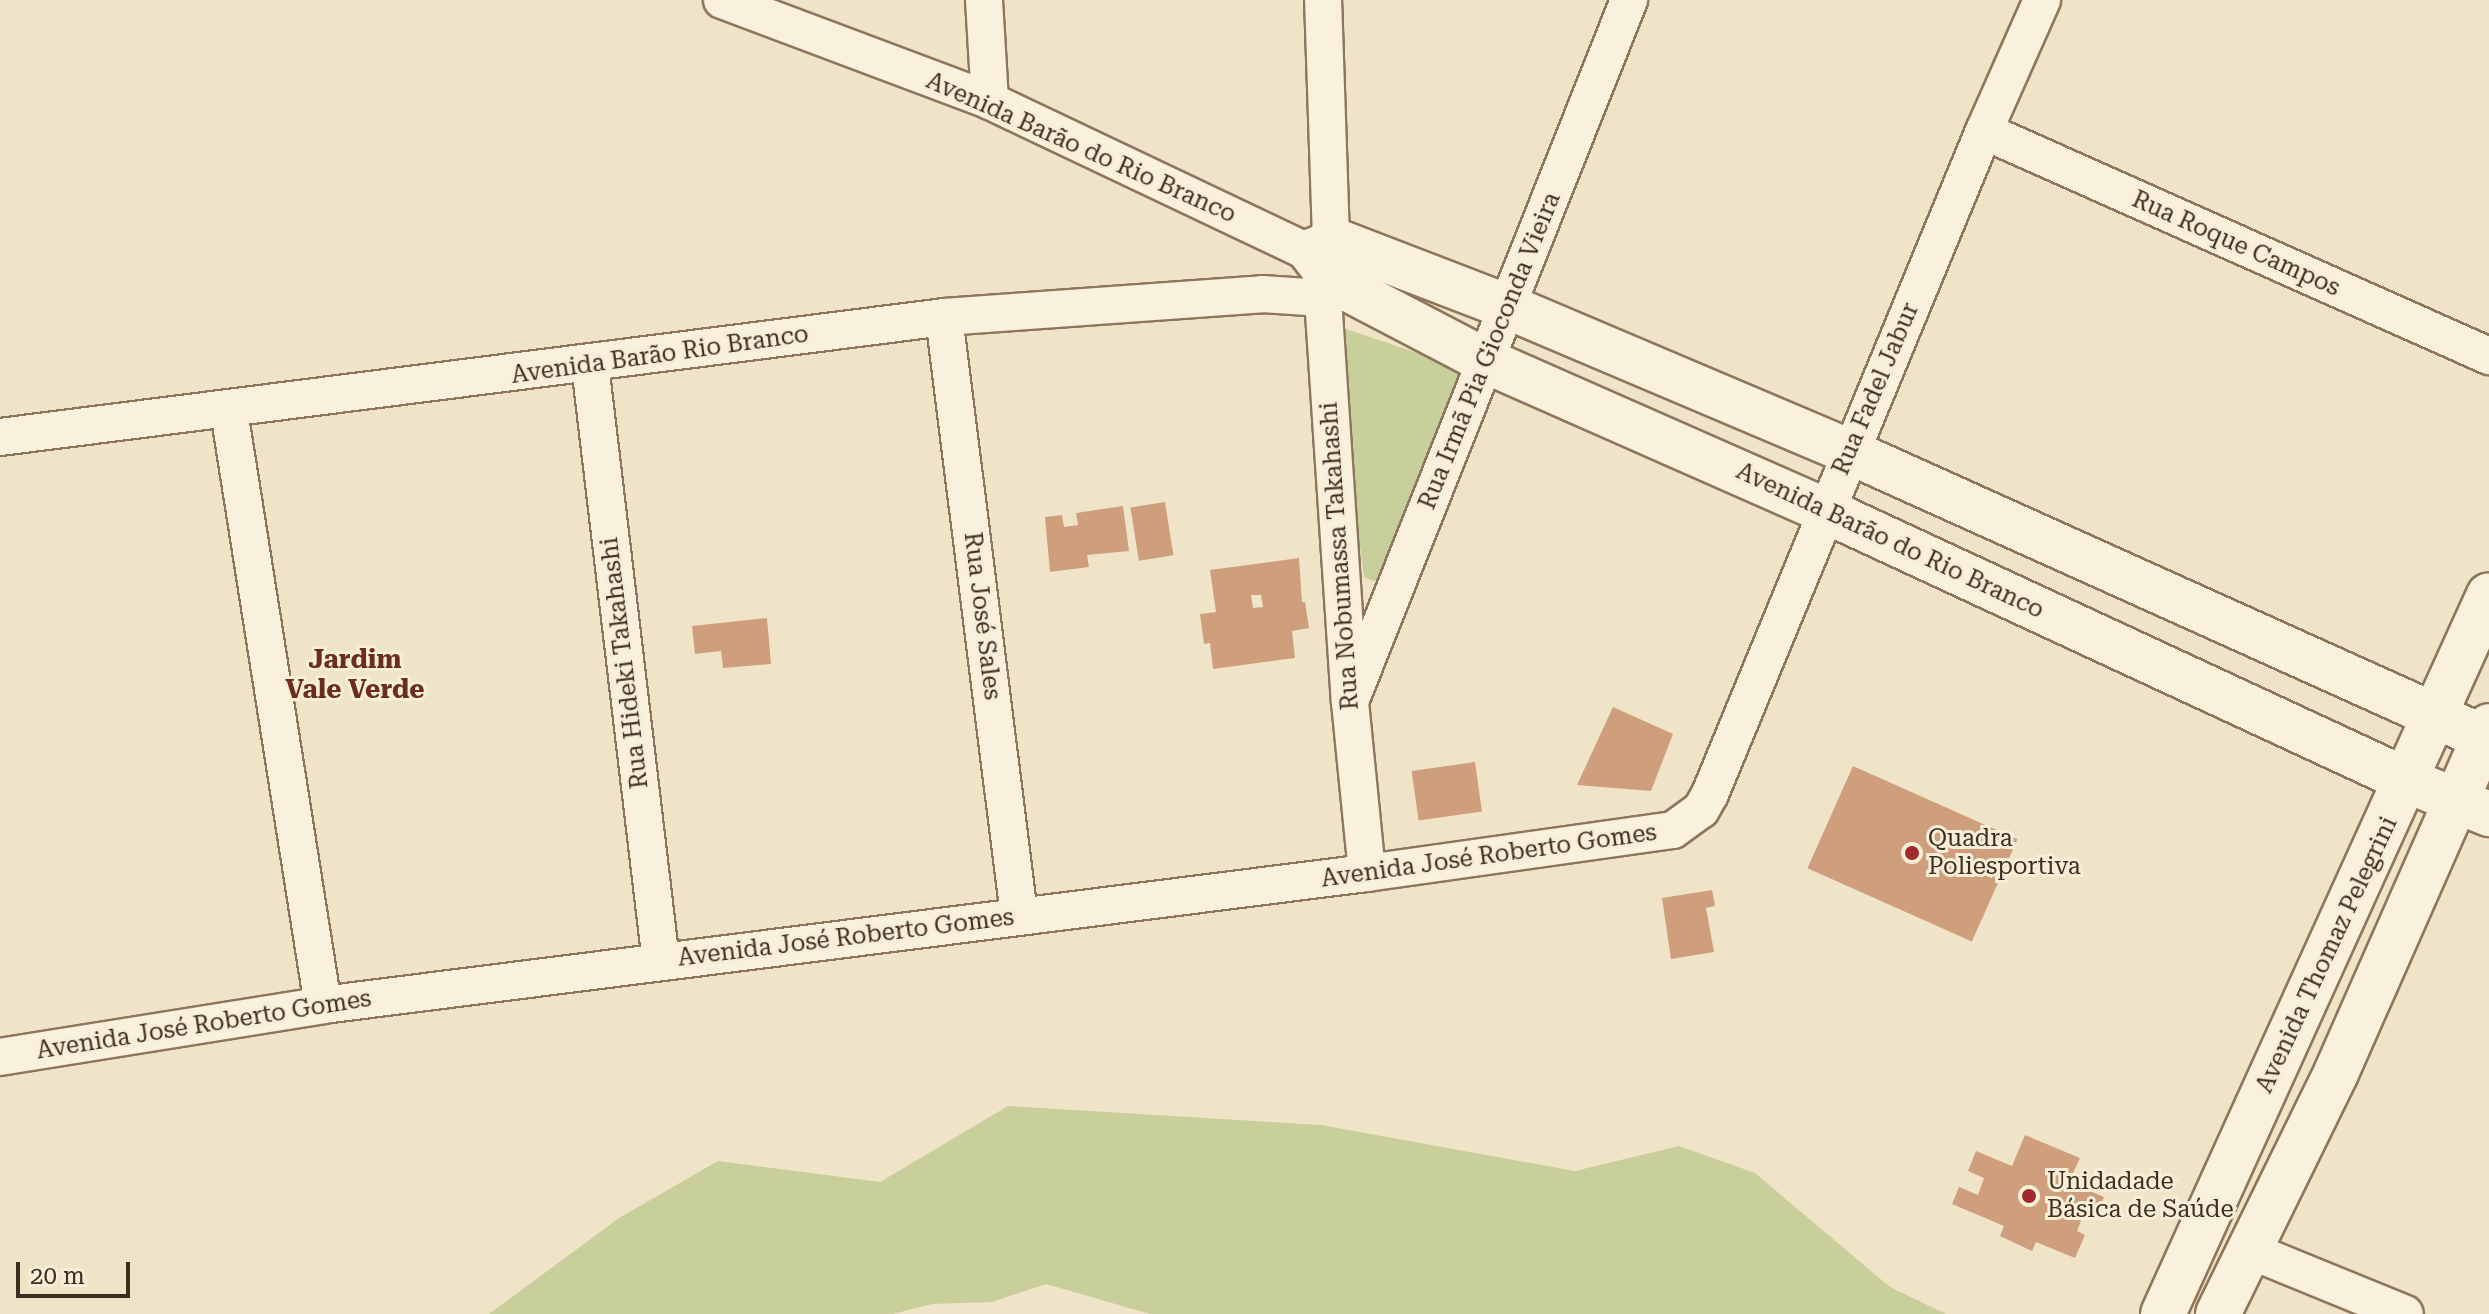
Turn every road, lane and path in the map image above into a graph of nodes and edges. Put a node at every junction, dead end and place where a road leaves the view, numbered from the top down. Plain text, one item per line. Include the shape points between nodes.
1 (722, 0) edge
2 (984, 0) edge
3 (1323, 0) edge
4 (1629, 0) edge
5 (2042, 0) edge
6 (990, 101) junction
7 (1984, 131) junction
8 (1320, 266) junction
9 (1508, 307) junction
10 (944, 317) junction
11 (2489, 356) edge
12 (1486, 361) junction
13 (590, 365) junction
14 (229, 411) junction
15 (0, 437) edge
16 (1850, 452) junction
17 (1826, 511) junction
18 (2489, 595) edge
19 (1350, 702) junction
20 (2434, 715) junction
21 (2487, 735) edge
22 (2406, 780) junction
23 (2473, 807) edge
24 (1691, 820) joint
25 (1367, 873) junction
26 (1019, 915) junction
27 (661, 962) junction
28 (323, 1005) junction
29 (0, 1057) edge
30 (2251, 1251) junction
31 (2163, 1314) edge
32 (2218, 1314) edge
33 (2405, 1314) edge

1 - 6 street, Avenida Barão do Rio Branco
2 - 6 street
3 - 8 street, Rua Nobumassa Takahashi
4 - 9 street, Rua Irmã Pia Gioconda Vieira
5 - 7 street, Rua Fadel Jabur
6 - 8 street, Avenida Barão do Rio Branco
7 - 11 street, Rua Roque Campos
7 - 16 street, Rua Fadel Jabur
8 - 9 street, Avenida Barão do Rio Branco
8 - 10 street, Avenida Barão Rio Branco via 1262,294
8 - 12 street, Avenida Barão do Rio Branco
8 - 19 street, Rua Nobumassa Takahashi
9 - 12 street, Rua Irmã Pia Gioconda Vieira
9 - 16 street, Avenida Barão do Rio Branco
10 - 13 street, Avenida Barão Rio Branco
10 - 26 street, Rua José Sales
12 - 17 street, Avenida Barão do Rio Branco
12 - 19 street, Rua Irmã Pia Gioconda Vieira
13 - 14 street, Avenida Barão Rio Branco
13 - 27 street, Rua Hideki Takahashi
14 - 15 street, Avenida Barão Rio Branco
14 - 28 street
16 - 17 street, Rua Fadel Jabur
16 - 20 street, Avenida Barão do Rio Branco
17 - 22 street, Avenida Barão do Rio Branco
17 - 24 street, Rua Fadel Jabur via 1710,794
18 - 20 street, Avenida Thomaz Pelegrini
19 - 25 street, Rua Nobumassa Takahashi
20 - 21 street, Avenida Barão do Rio Branco
20 - 22 street, Avenida Thomaz Pelegrini
21 - 23 street
22 - 23 street, Avenida Barão do Rio Branco
22 - 31 street, Avenida Thomaz Pelegrini
23 - 30 street
24 - 25 street, Avenida José Roberto Gomes via 1656,833
25 - 26 street, Avenida José Roberto Gomes
26 - 27 street, Avenida José Roberto Gomes
27 - 28 street, Avenida José Roberto Gomes
28 - 29 street, Avenida José Roberto Gomes
30 - 32 street
30 - 33 street

